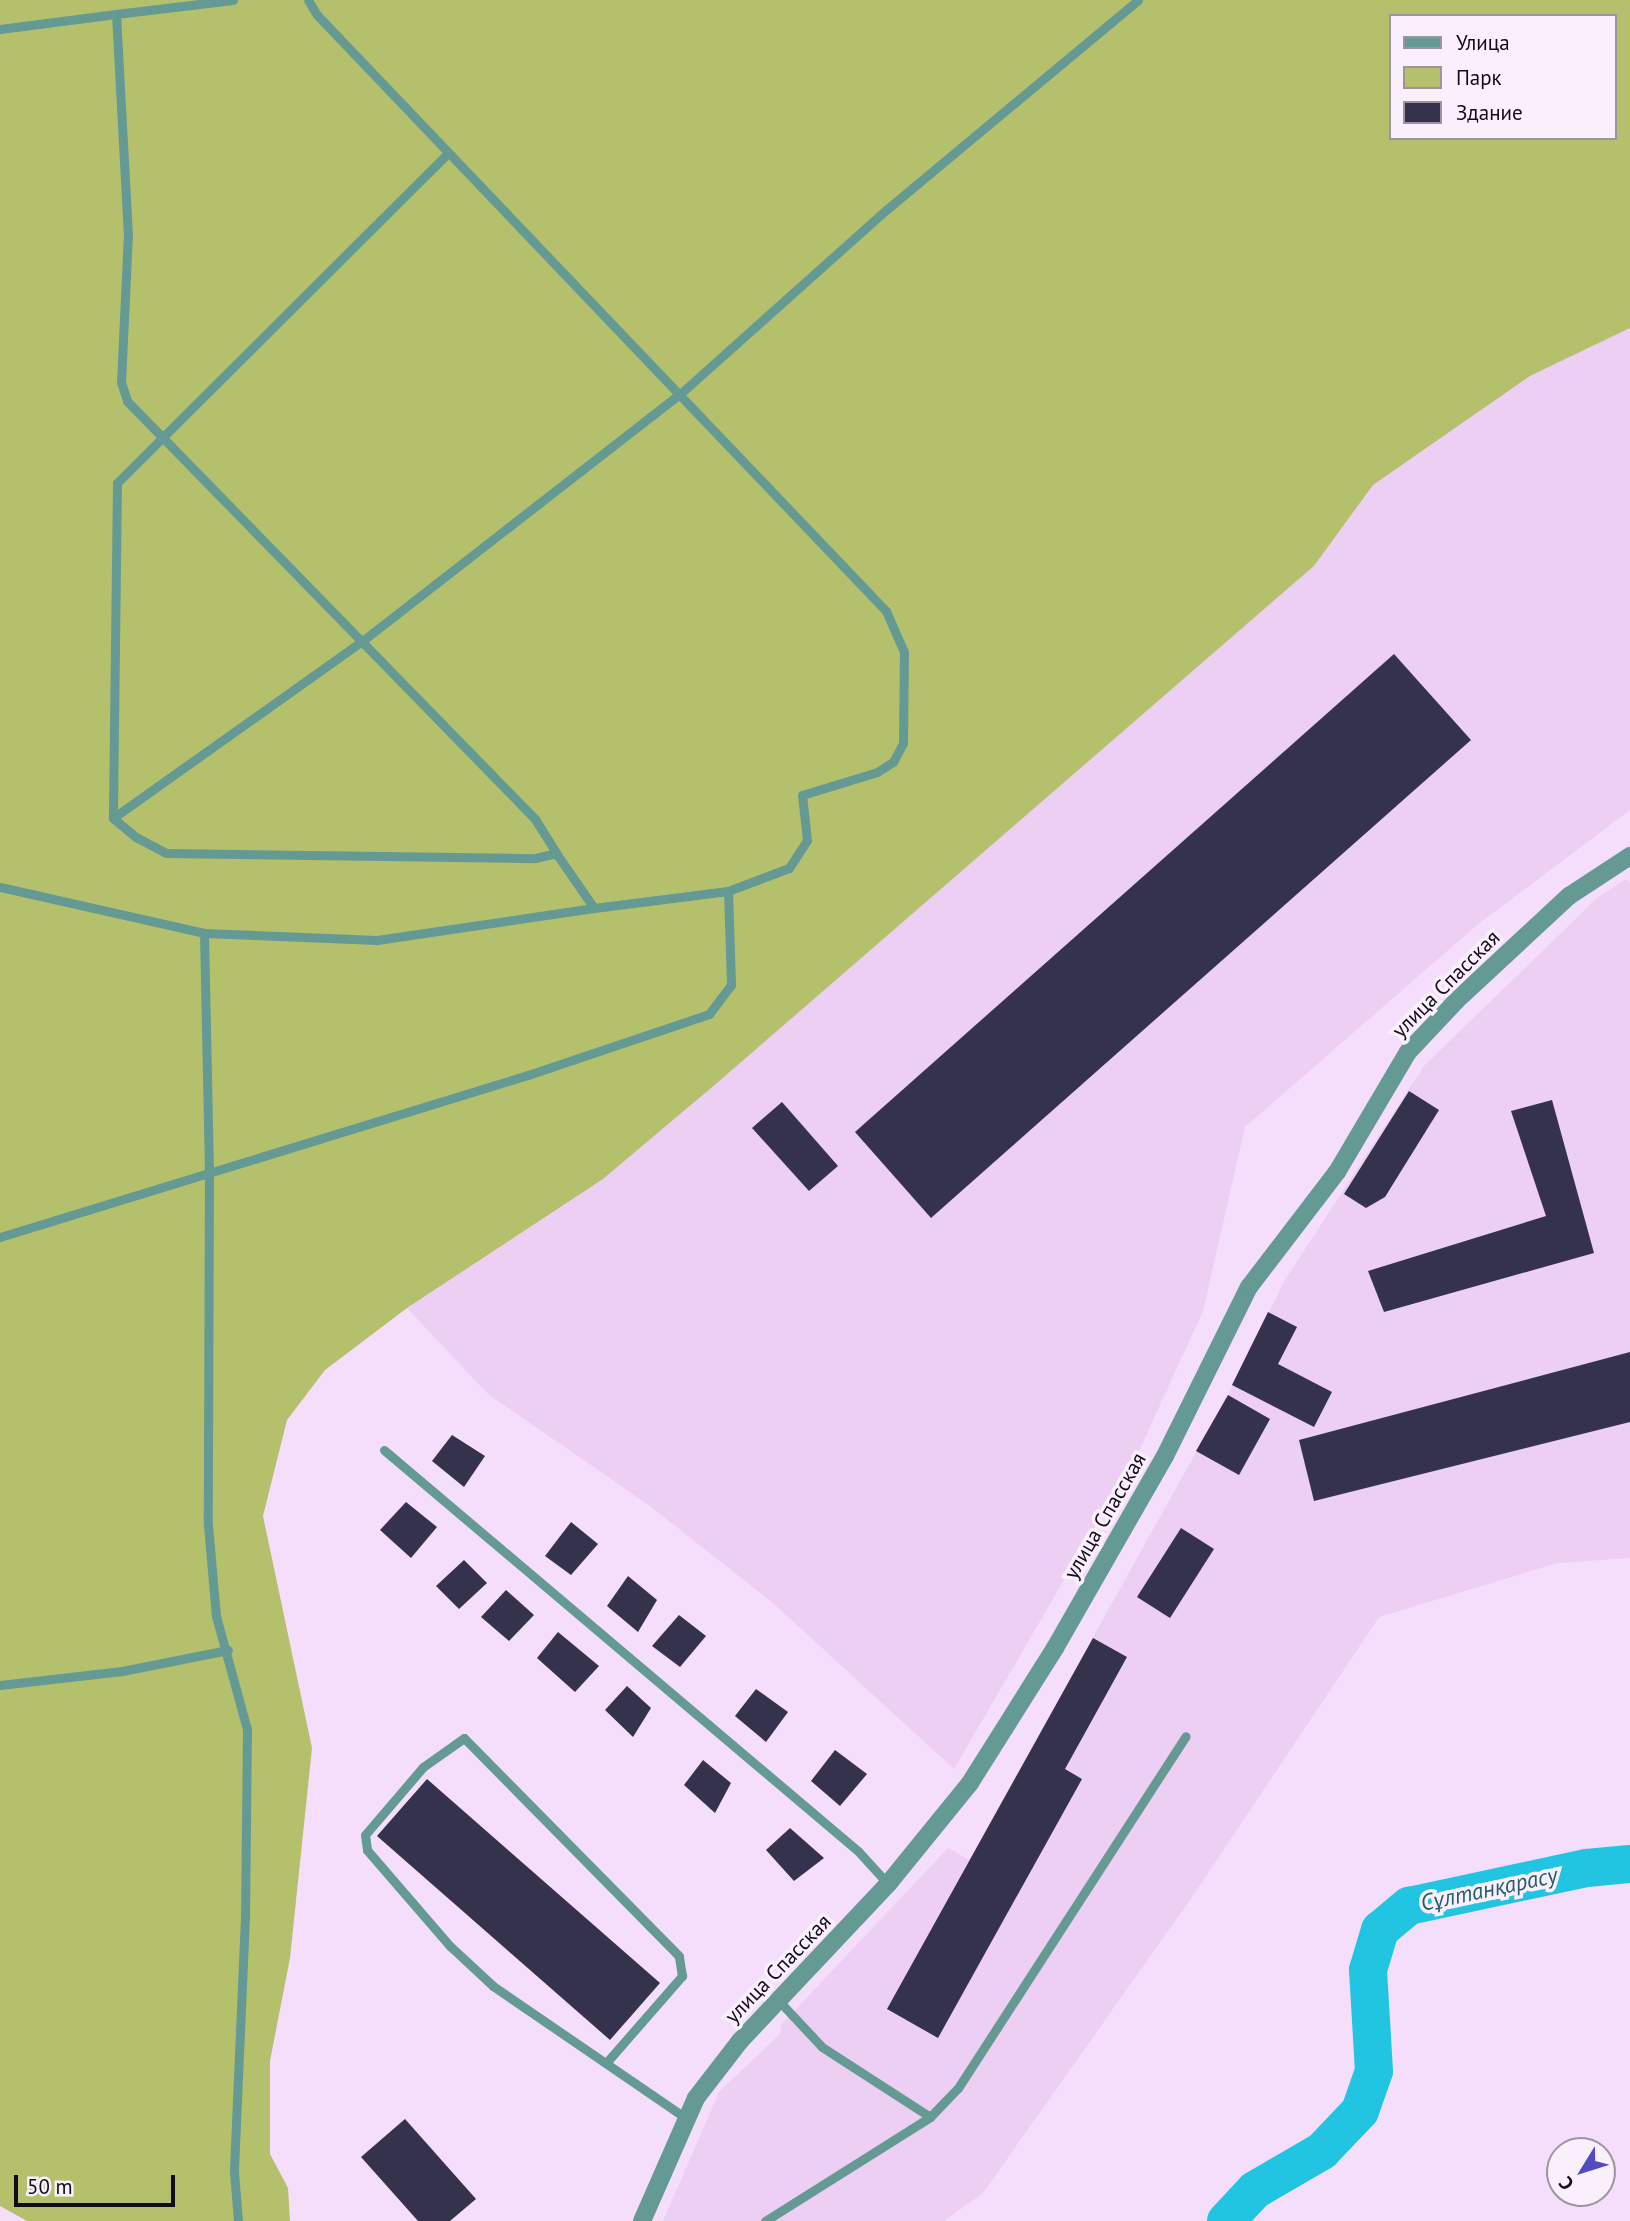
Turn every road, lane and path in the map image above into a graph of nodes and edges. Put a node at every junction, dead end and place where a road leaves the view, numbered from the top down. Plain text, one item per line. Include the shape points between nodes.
1 (233, 0) edge
2 (308, 0) edge
3 (1138, 0) edge
4 (116, 14) junction
5 (0, 29) edge
6 (449, 153) junction
7 (680, 394) junction
8 (163, 439) junction
9 (361, 642) junction
10 (113, 818) junction
11 (556, 853) junction
12 (1630, 856) edge
13 (0, 887) edge
14 (728, 891) junction
15 (594, 908) junction
16 (204, 933) junction
17 (209, 1171) junction
18 (0, 1237) edge
19 (384, 1450) dead end
20 (228, 1650) junction
21 (0, 1685) edge
22 (1186, 1736) dead end
23 (888, 1884) junction
24 (779, 2001) junction
25 (606, 2063) junction
26 (930, 2117) junction
27 (687, 2119) junction
28 (238, 2221) edge
29 (642, 2221) edge
30 (765, 2221) edge

1 - 4 lane
2 - 6 lane via 317,15
3 - 7 lane via 886,210
4 - 5 lane
4 - 8 lane via 128,234 121,382 127,401
6 - 7 lane
6 - 8 lane
7 - 9 lane
7 - 14 lane via 886,611 904,652 903,743 893,762 877,772 802,795 807,840 789,868
8 - 9 lane
8 - 10 lane via 117,483
9 - 10 lane
9 - 11 lane via 535,819
10 - 11 lane via 166,853 535,858
11 - 15 lane
12 - 23 street, улица Спасская via 1569,896 1408,1052 1337,1172 1249,1287 1165,1456 1048,1660 970,1783
13 - 16 lane
14 - 15 lane
14 - 17 lane via 731,985 709,1014 528,1075
15 - 16 lane via 377,940
16 - 17 lane
17 - 18 lane
17 - 20 lane via 208,1525 216,1616
19 - 23 lane via 858,1851
20 - 21 lane via 122,1671
20 - 28 lane via 247,1729 245,1917 234,2172
22 - 26 lane via 958,2088
23 - 24 street, улица Спасская
24 - 26 lane via 822,2047
24 - 27 street, улица Спасская via 732,2051 696,2098
25 - 25 lane via 493,1986 450,1947 368,1850 365,1835 389,1806 423,1767 464,1738 679,1956 682,1976
25 - 27 lane
26 - 30 lane
27 - 29 street, улица Спасская

